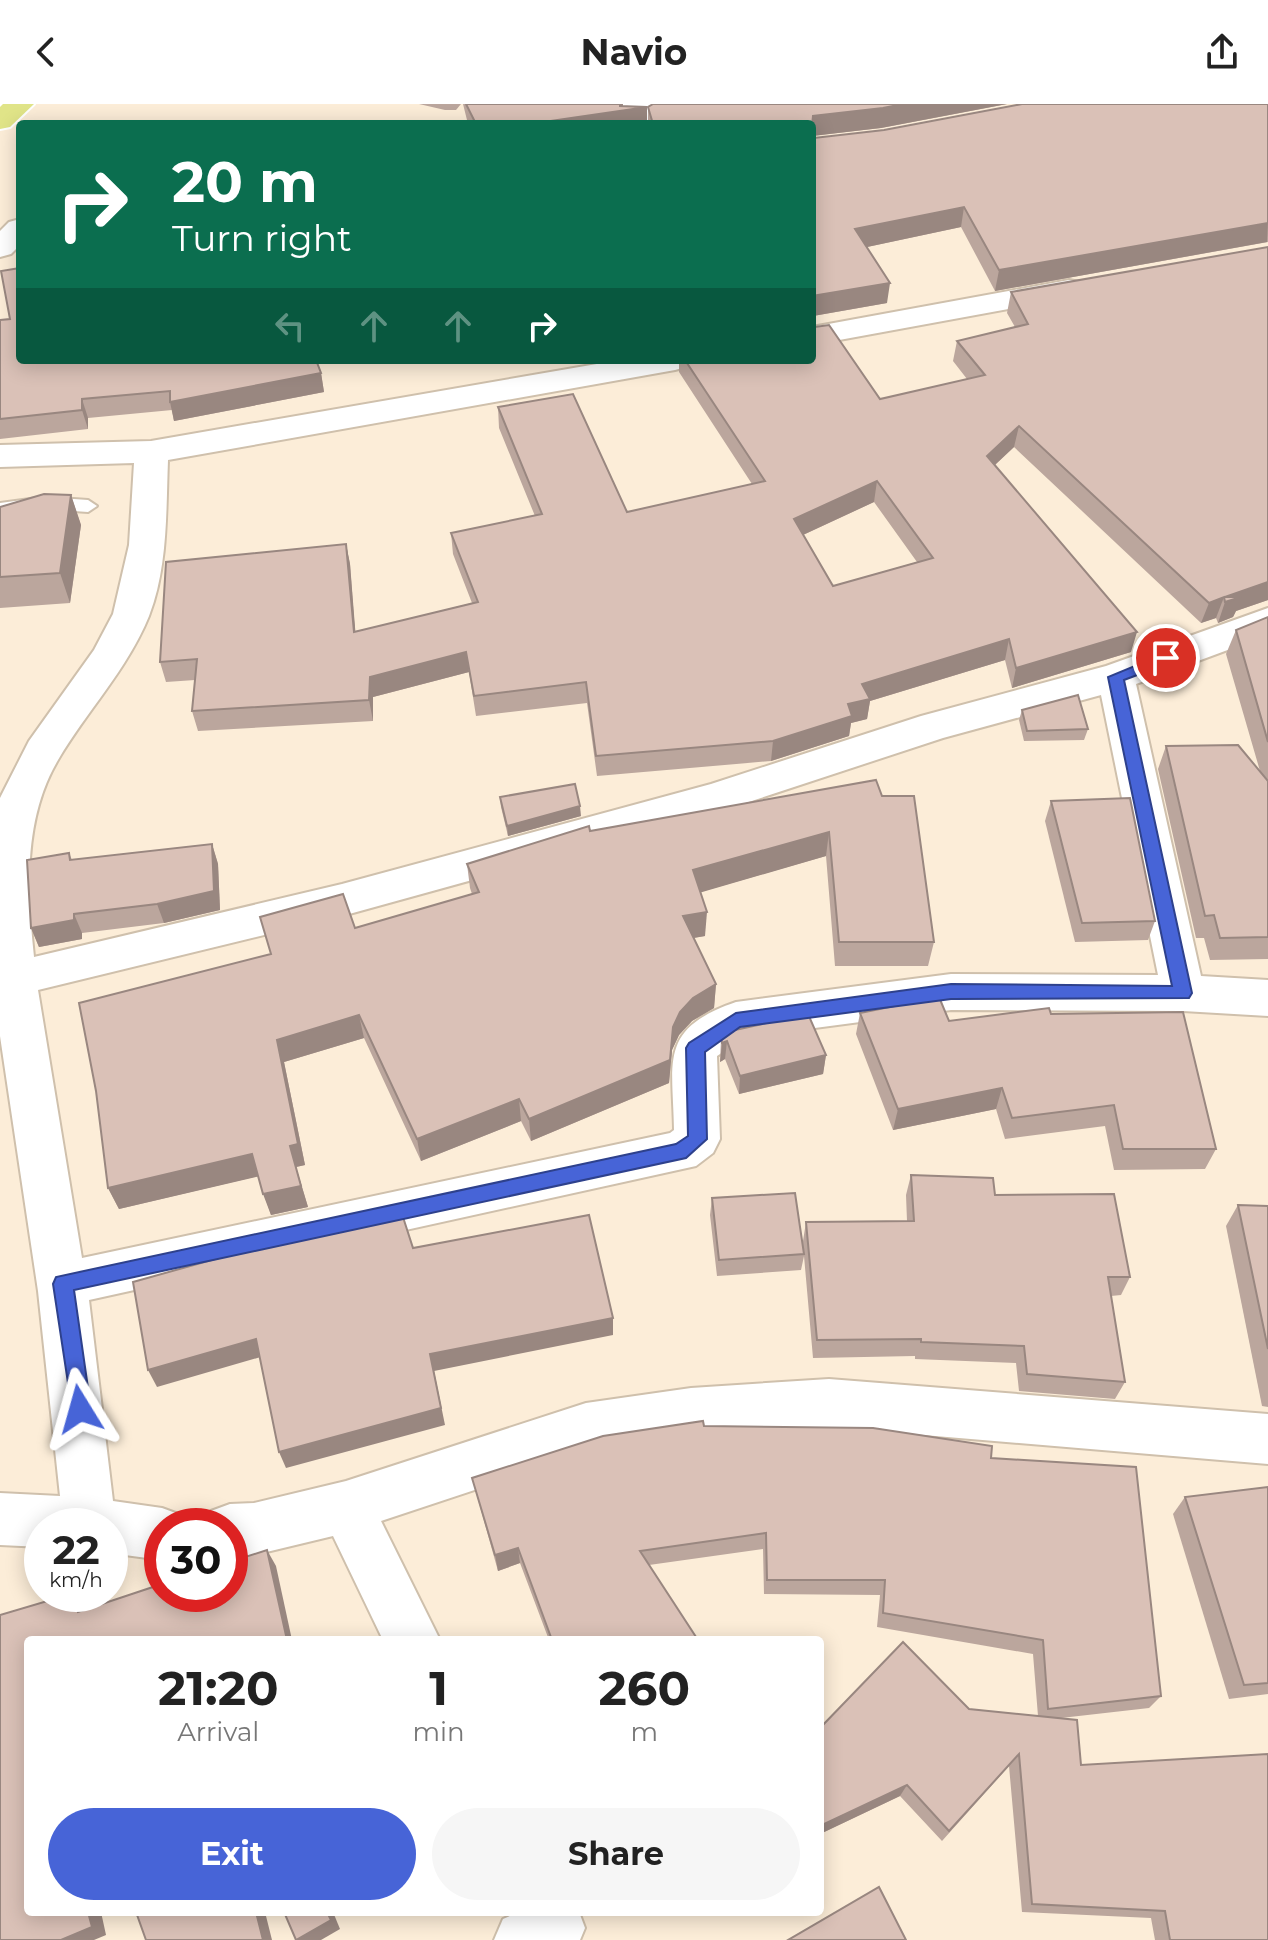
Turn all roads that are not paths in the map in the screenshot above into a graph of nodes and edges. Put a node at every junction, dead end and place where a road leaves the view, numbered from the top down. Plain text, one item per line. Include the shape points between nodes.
1 (20, 104) edge
2 (0, 121) edge
3 (16, 232) edge
4 (0, 248) edge
5 (1091, 285) edge
6 (816, 335) edge
7 (652, 364) edge
8 (151, 452) junction
9 (0, 456) edge
10 (88, 506) dead end
11 (0, 509) edge
12 (1268, 621) edge
13 (1116, 677) junction
14 (13, 979) junction
15 (1183, 993) junction
16 (1268, 998) edge
17 (63, 1284) junction
18 (1268, 1439) edge
19 (346, 1507) junction
20 (98, 1508) edge
21 (0, 1519) edge
22 (24, 1521) edge
23 (248, 1529) edge
24 (410, 1636) edge

1 - 2 highway
3 - 4 street
5 - 6 street
7 - 8 street
8 - 9 street
8 - 14 street via 146,550 123,634 25,782 12,828 8,912
10 - 11 lane via 45,503
12 - 13 street
13 - 14 street via 935,726 700,802 342,900
13 - 15 street
14 - 17 street
15 - 16 street
15 - 17 street via 951,992 736,1020 695,1048 697,1139 680,1152
17 - 20 street
18 - 19 street via 829,1403 691,1412 586,1428
19 - 23 street
19 - 24 street
21 - 22 street

